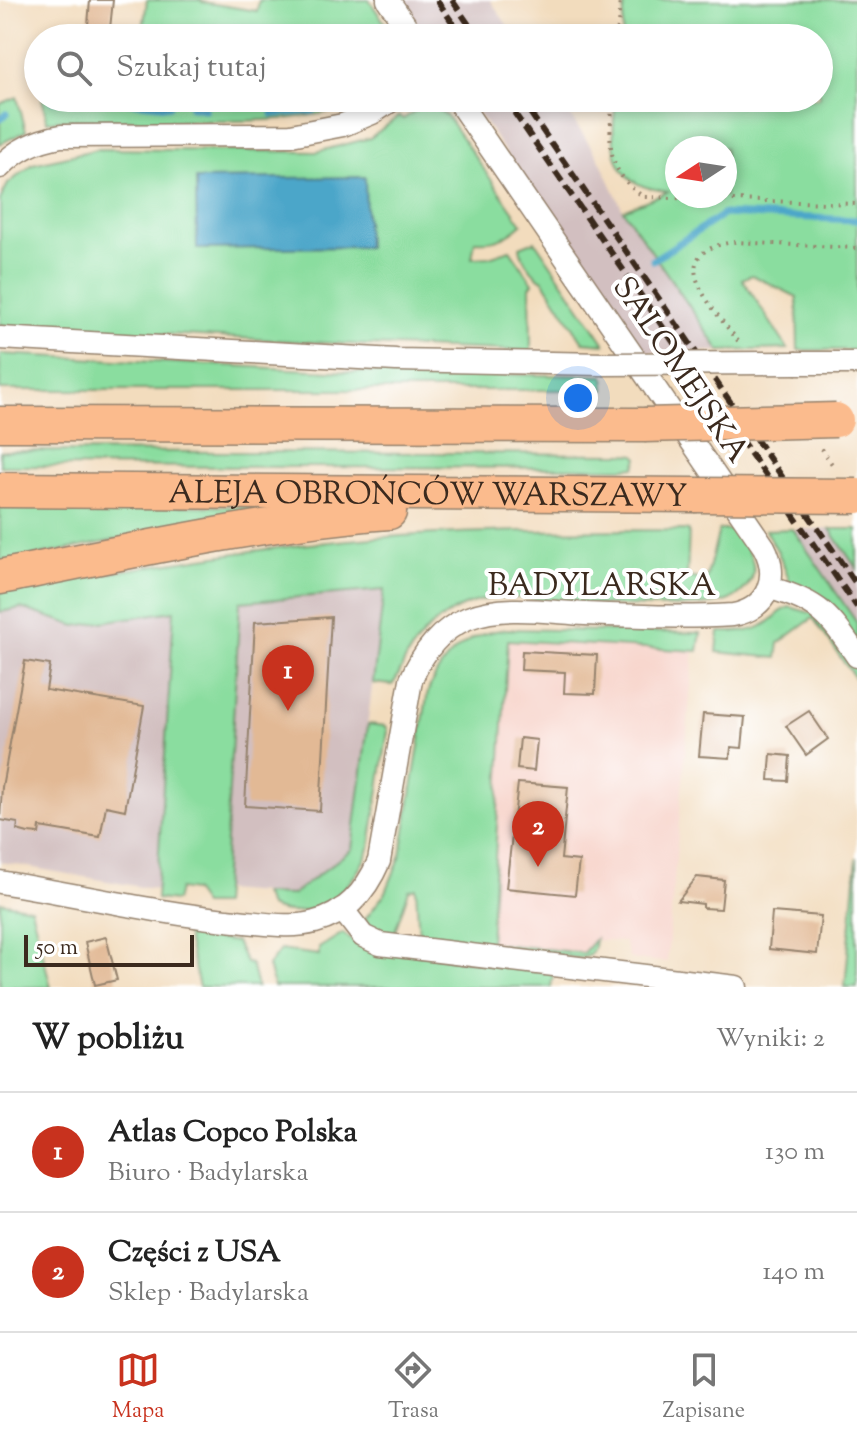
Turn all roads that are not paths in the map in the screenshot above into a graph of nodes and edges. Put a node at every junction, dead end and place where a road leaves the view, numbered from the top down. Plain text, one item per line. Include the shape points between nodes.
1 (388, 0) edge
2 (404, 24) edge
3 (374, 112) edge
4 (466, 112) edge
5 (0, 167) edge
6 (0, 338) edge
7 (857, 363) edge
8 (0, 424) edge
9 (837, 429) edge
10 (847, 483) edge
11 (0, 490) edge
12 (596, 496) junction
13 (0, 577) edge
14 (770, 588) junction
15 (857, 656) edge
16 (0, 882) edge
17 (342, 909) junction
18 (736, 987) edge

1 - 2 street
3 - 5 street via 343,125 291,135 89,134 41,139
4 - 14 street, SALOMEJSKA via 764,547 772,566
6 - 7 street, bridge via 396,360
8 - 9 main road, ALEJA OBROŃCÓW WARSZAWY, bridge
10 - 12 main road, ALEJA OBROŃCÓW WARSZAWY, bridge via 694,495
11 - 12 main road, ALEJA OBROŃCÓW WARSZAWY
12 - 13 main road via 343,516
14 - 15 street via 803,598 826,613
14 - 17 street, BADYLARSKA via 756,607 733,615 505,610 467,619 445,632 411,680 379,861 367,884
16 - 17 street, BADYLARSKA via 269,925 314,923
17 - 18 street via 363,936 380,944

